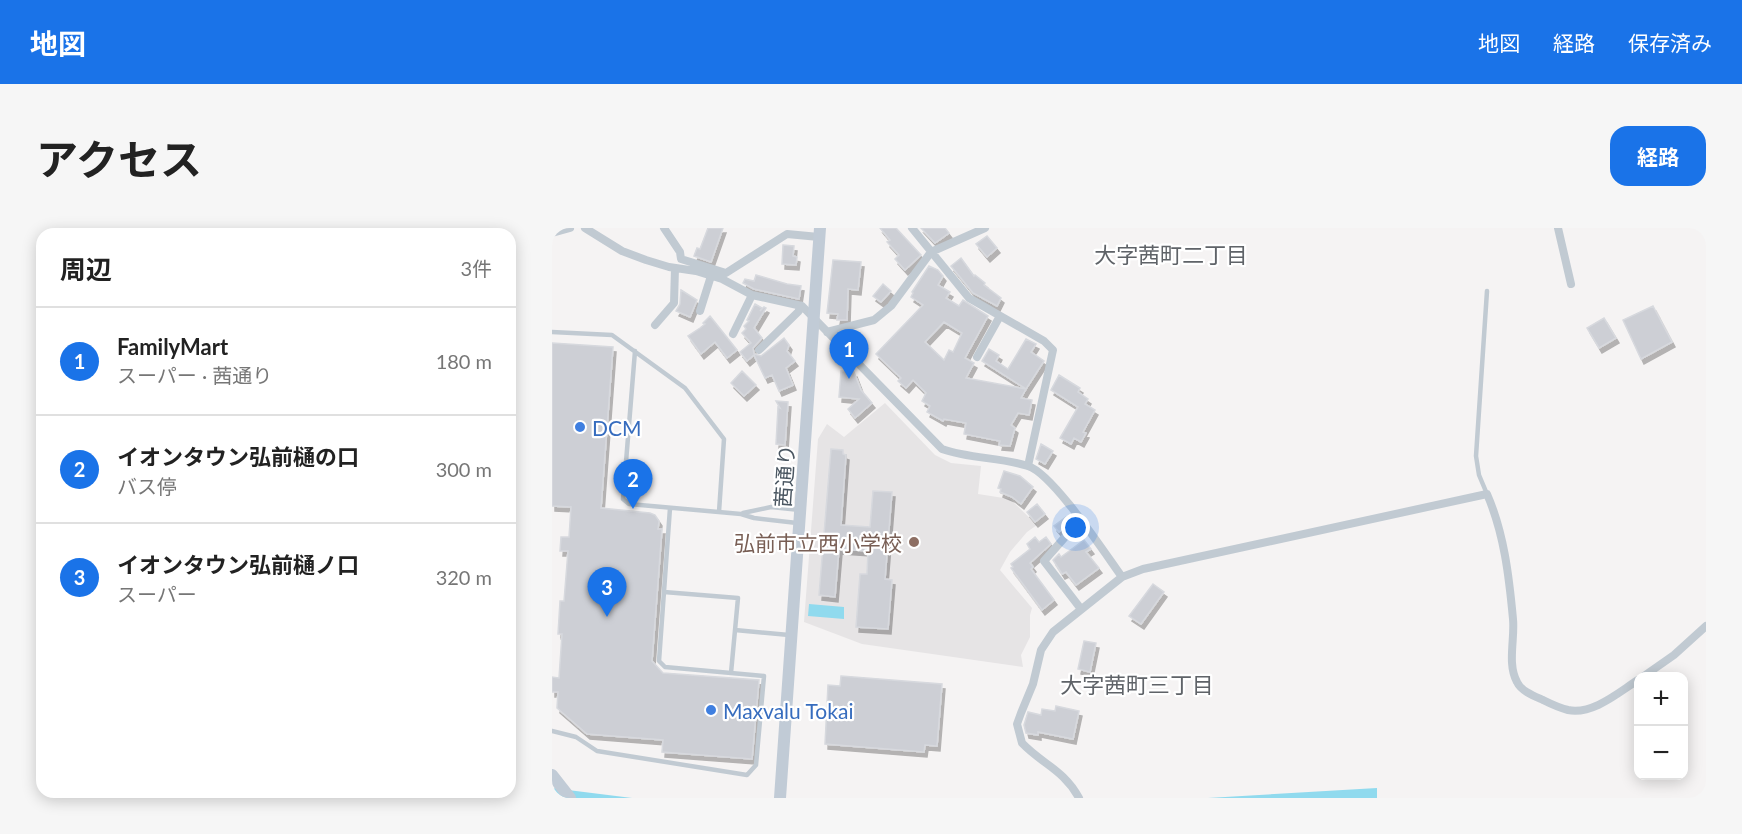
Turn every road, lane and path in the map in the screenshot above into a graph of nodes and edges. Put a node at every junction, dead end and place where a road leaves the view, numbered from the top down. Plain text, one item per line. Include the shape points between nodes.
1 (570, 228) edge
2 (585, 228) edge
3 (664, 228) edge
4 (912, 228) edge
5 (985, 228) edge
6 (1558, 228) edge
7 (552, 233) edge
8 (819, 233) edge
9 (931, 252) junction
10 (675, 268) junction
11 (711, 276) junction
12 (1571, 284) dead end
13 (1487, 291) dead end
14 (752, 295) junction
15 (802, 306) junction
16 (700, 311) dead end
17 (1000, 316) junction
18 (814, 319) junction
19 (655, 325) dead end
20 (552, 332) edge
21 (827, 332) junction
22 (733, 334) dead end
23 (759, 350) dead end
24 (635, 351) junction
25 (977, 357) dead end
26 (1028, 466) junction
27 (1487, 494) junction
28 (670, 508) junction
29 (801, 510) junction
30 (719, 512) junction
31 (741, 514) junction
32 (1080, 520) junction
33 (800, 523) junction
34 (1122, 577) junction
35 (664, 592) junction
36 (1082, 609) junction
37 (1706, 626) edge
38 (735, 630) junction
39 (792, 635) junction
40 (1650, 672) edge
41 (731, 673) junction
42 (1634, 682) edge
43 (552, 731) edge
44 (552, 775) edge
45 (1078, 797) edge
46 (570, 798) edge
47 (780, 798) edge

1 - 7 street
2 - 10 street via 622,251
3 - 8 street via 681,252 681,259 726,273 788,234
4 - 9 street
5 - 9 street
6 - 12 street
8 - 18 street, 茜通り
9 - 17 street via 969,298
9 - 21 street via 891,306 874,320
10 - 11 street
10 - 19 street via 674,303
11 - 14 street
11 - 16 street
13 - 27 lane via 1476,456
14 - 15 street
14 - 22 street
15 - 18 street
15 - 23 street
17 - 25 street
17 - 26 street via 1053,350
18 - 21 street
18 - 29 street, 茜通り
20 - 24 lane via 612,335
21 - 26 street via 942,449
24 - 28 lane via 623,499 629,504
24 - 30 lane via 685,388 724,439
26 - 32 street via 1054,486
27 - 34 street via 1143,568
27 - 42 street via 1501,531 1514,621 1512,671 1518,685 1556,706 1581,711
28 - 30 lane
28 - 35 lane
29 - 31 lane via 771,507
29 - 33 street, 茜通り
30 - 31 lane
31 - 33 lane
32 - 34 street
32 - 36 street via 1044,561
33 - 39 street, 茜通り
34 - 36 street
35 - 38 lane via 738,598
35 - 41 lane via 659,661 665,667
36 - 45 street via 1053,632 1041,650 1017,724 1022,743 1062,774
37 - 40 street
38 - 39 lane
38 - 41 lane
39 - 47 street, 茜通り
41 - 43 lane via 764,675 756,765 747,775 597,751 576,737
44 - 46 street

